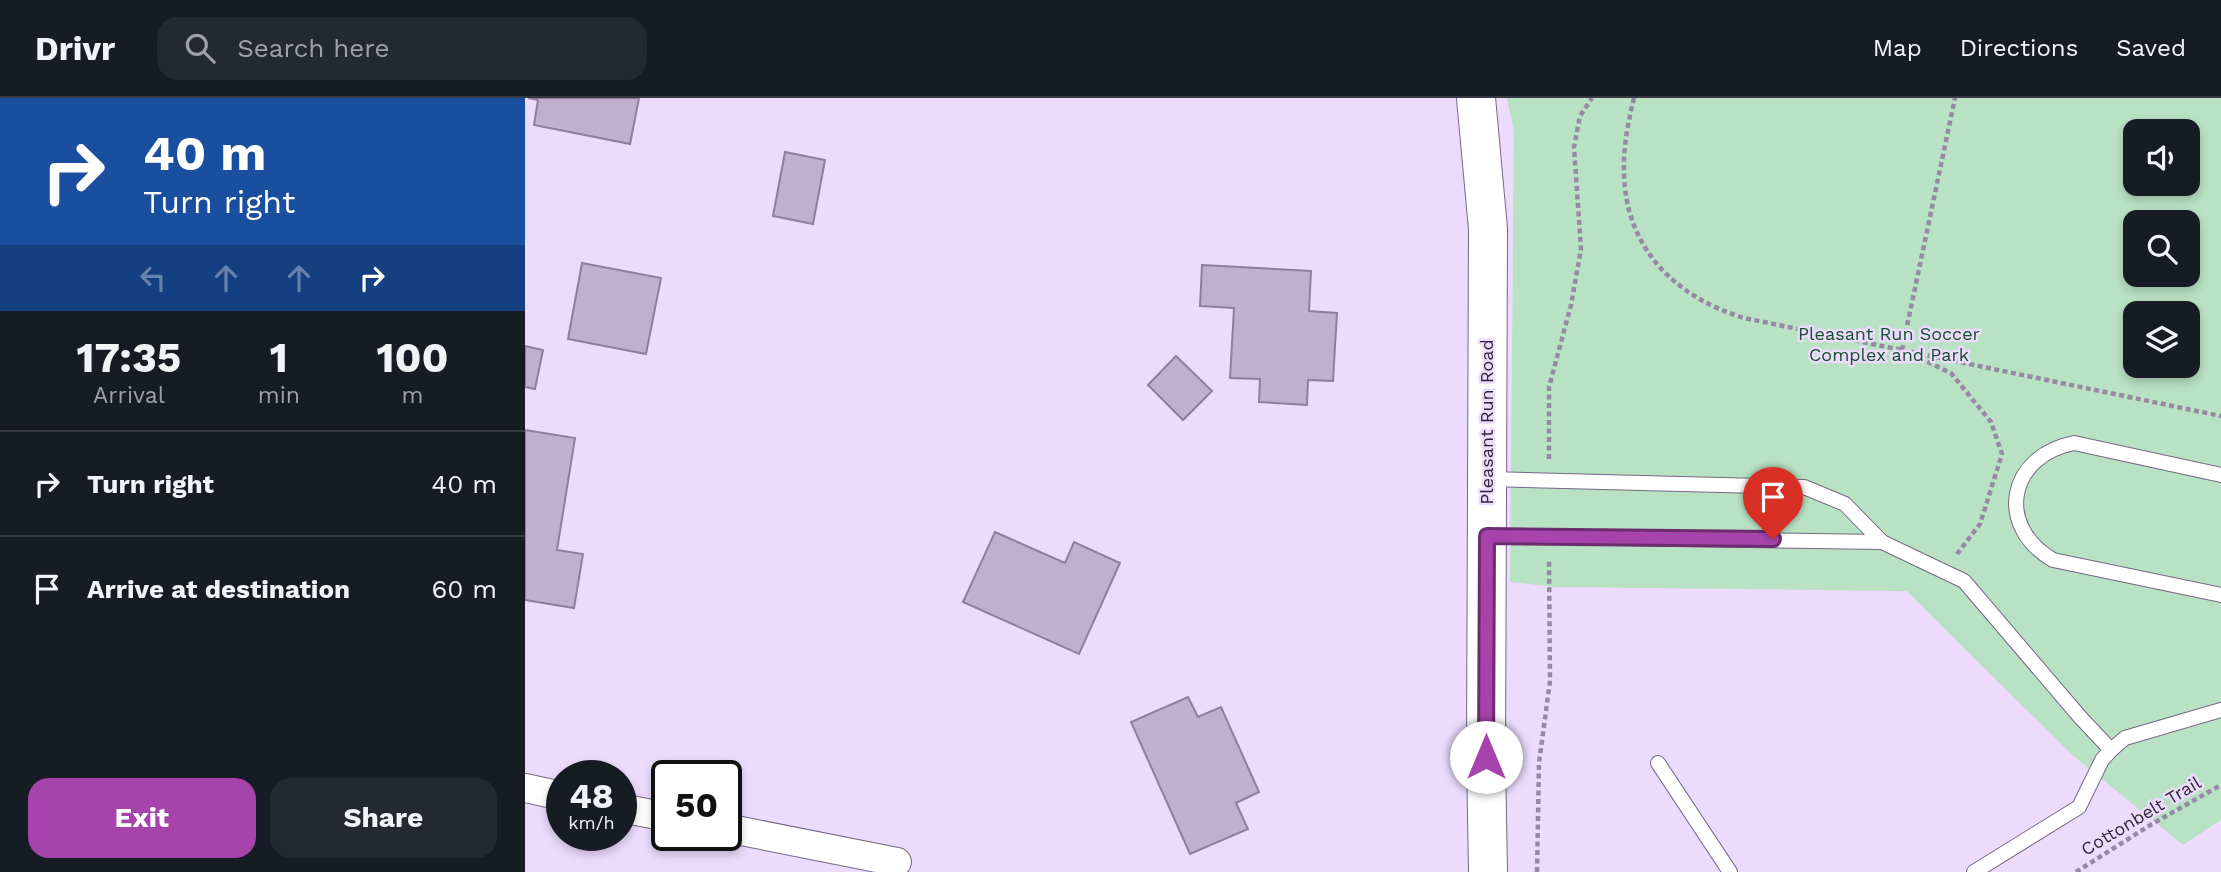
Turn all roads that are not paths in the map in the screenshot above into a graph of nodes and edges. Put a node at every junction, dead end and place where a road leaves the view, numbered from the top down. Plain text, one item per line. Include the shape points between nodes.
1 (1476, 98) edge
2 (2221, 475) edge
3 (1487, 479) junction
4 (1487, 536) junction
5 (1882, 542) junction
6 (2221, 595) edge
7 (2221, 710) edge
8 (2111, 750) junction
9 (1658, 763) dead end
10 (525, 789) edge
11 (546, 793) edge
12 (742, 831) edge
13 (897, 862) dead end
14 (1489, 872) edge
15 (1730, 872) edge
16 (1974, 872) edge

1 - 3 main road, Pleasant Run Road via 1488,229
2 - 6 lane via 2074,443 2056,446 2028,466 2016,498 2021,528 2029,542 2053,560
3 - 4 main road, Pleasant Run Road
3 - 5 lane via 1804,487 1845,504
4 - 5 lane
4 - 14 main road, Pleasant Run Road
5 - 8 lane via 1964,581
7 - 8 lane via 2126,738
8 - 16 lane via 2079,807
9 - 15 lane
10 - 11 street
12 - 13 street

